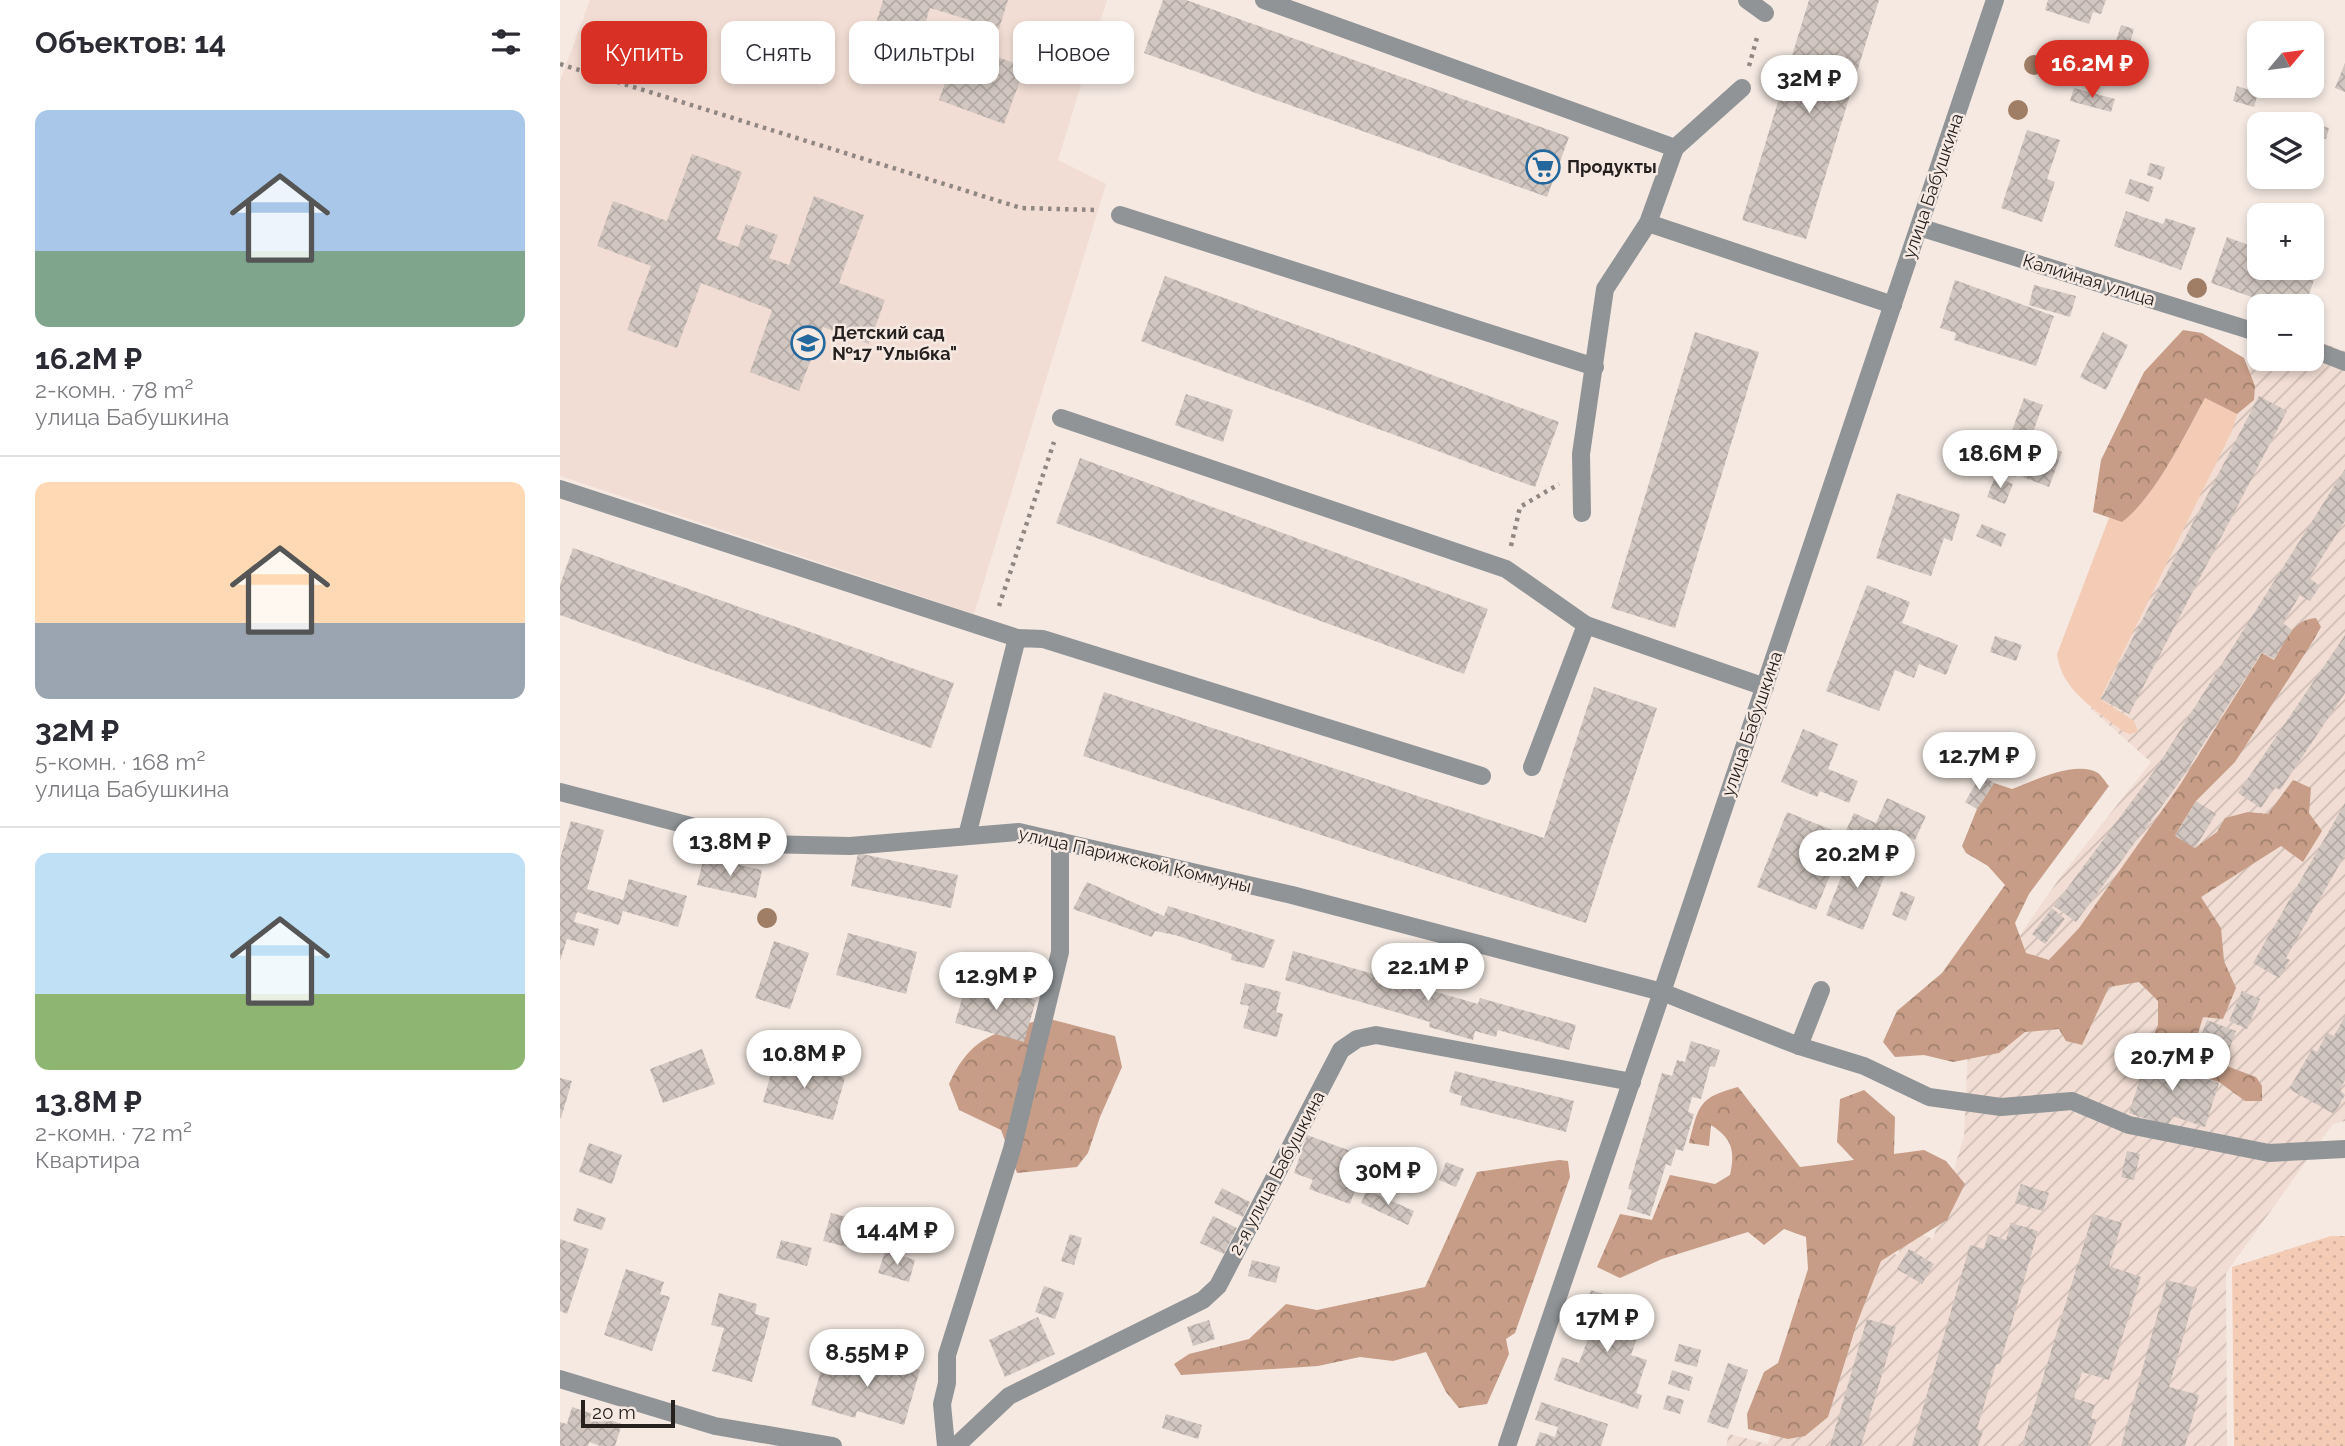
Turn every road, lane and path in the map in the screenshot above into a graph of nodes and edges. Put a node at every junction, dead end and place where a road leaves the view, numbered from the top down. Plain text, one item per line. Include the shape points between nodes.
1 (1264, 0) edge
2 (1748, 0) edge
3 (1995, 0) edge
4 (1765, 13) joint
5 (560, 64) edge
6 (1742, 88) joint
7 (1675, 148) junction
8 (1120, 215) joint
9 (1648, 223) junction
10 (1919, 227) junction
11 (1893, 305) junction
12 (2247, 329) edge
13 (2324, 354) edge
14 (2345, 362) edge
15 (1595, 368) junction
16 (1061, 418) joint
17 (1581, 471) junction
18 (560, 489) edge
19 (1582, 513) dead end
20 (1506, 569) junction
21 (1586, 625) junction
22 (990, 630) junction
23 (1017, 638) junction
24 (1765, 687) junction
25 (1532, 768) dead end
26 (1482, 776) dead end
27 (560, 792) edge
28 (967, 836) junction
29 (1060, 841) junction
30 (1821, 990) dead end
31 (1662, 992) junction
32 (1799, 1046) junction
33 (1632, 1082) junction
34 (2345, 1149) edge
35 (560, 1379) edge
36 (834, 1446) edge
37 (946, 1446) edge
38 (956, 1446) edge
39 (1507, 1446) edge

1 - 7 street
2 - 4 street
3 - 10 street, улица Бабушкина
4 - 6 path
5 - 8 path via 1021,208 1097,209
6 - 7 street
7 - 9 street
8 - 15 street
9 - 11 street
9 - 15 street via 1605,289
10 - 11 street, улица Бабушкина
10 - 12 street, Калийная улица
11 - 24 street, улица Бабушкина
13 - 14 street
15 - 17 street
16 - 20 street
16 - 22 path
17 - 19 street
17 - 20 path via 1520,507
18 - 22 street
20 - 21 street
21 - 24 street
21 - 25 street
22 - 23 street
23 - 26 street via 1043,639
23 - 28 street
24 - 31 street, улица Бабушкина
27 - 28 street, улица Парижской Коммуны via 760,844 850,846
28 - 29 street, улица Парижской Коммуны via 1019,832
29 - 31 street, улица Парижской Коммуны
29 - 37 street via 1060,952 1012,1149 947,1354 942,1404
30 - 32 street
31 - 32 street, улица Парижской Коммуны
31 - 33 street, улица Бабушкина
32 - 34 street, улица Парижской Коммуны via 1864,1066 1929,1097 2001,1107 2073,1101 2129,1125 2269,1153
33 - 38 street, 2-я улица Бабушкина via 1376,1035 1357,1039 1341,1050 1218,1286 1203,1300 1009,1396
33 - 39 street, улица Бабушкина
35 - 36 street via 715,1426

